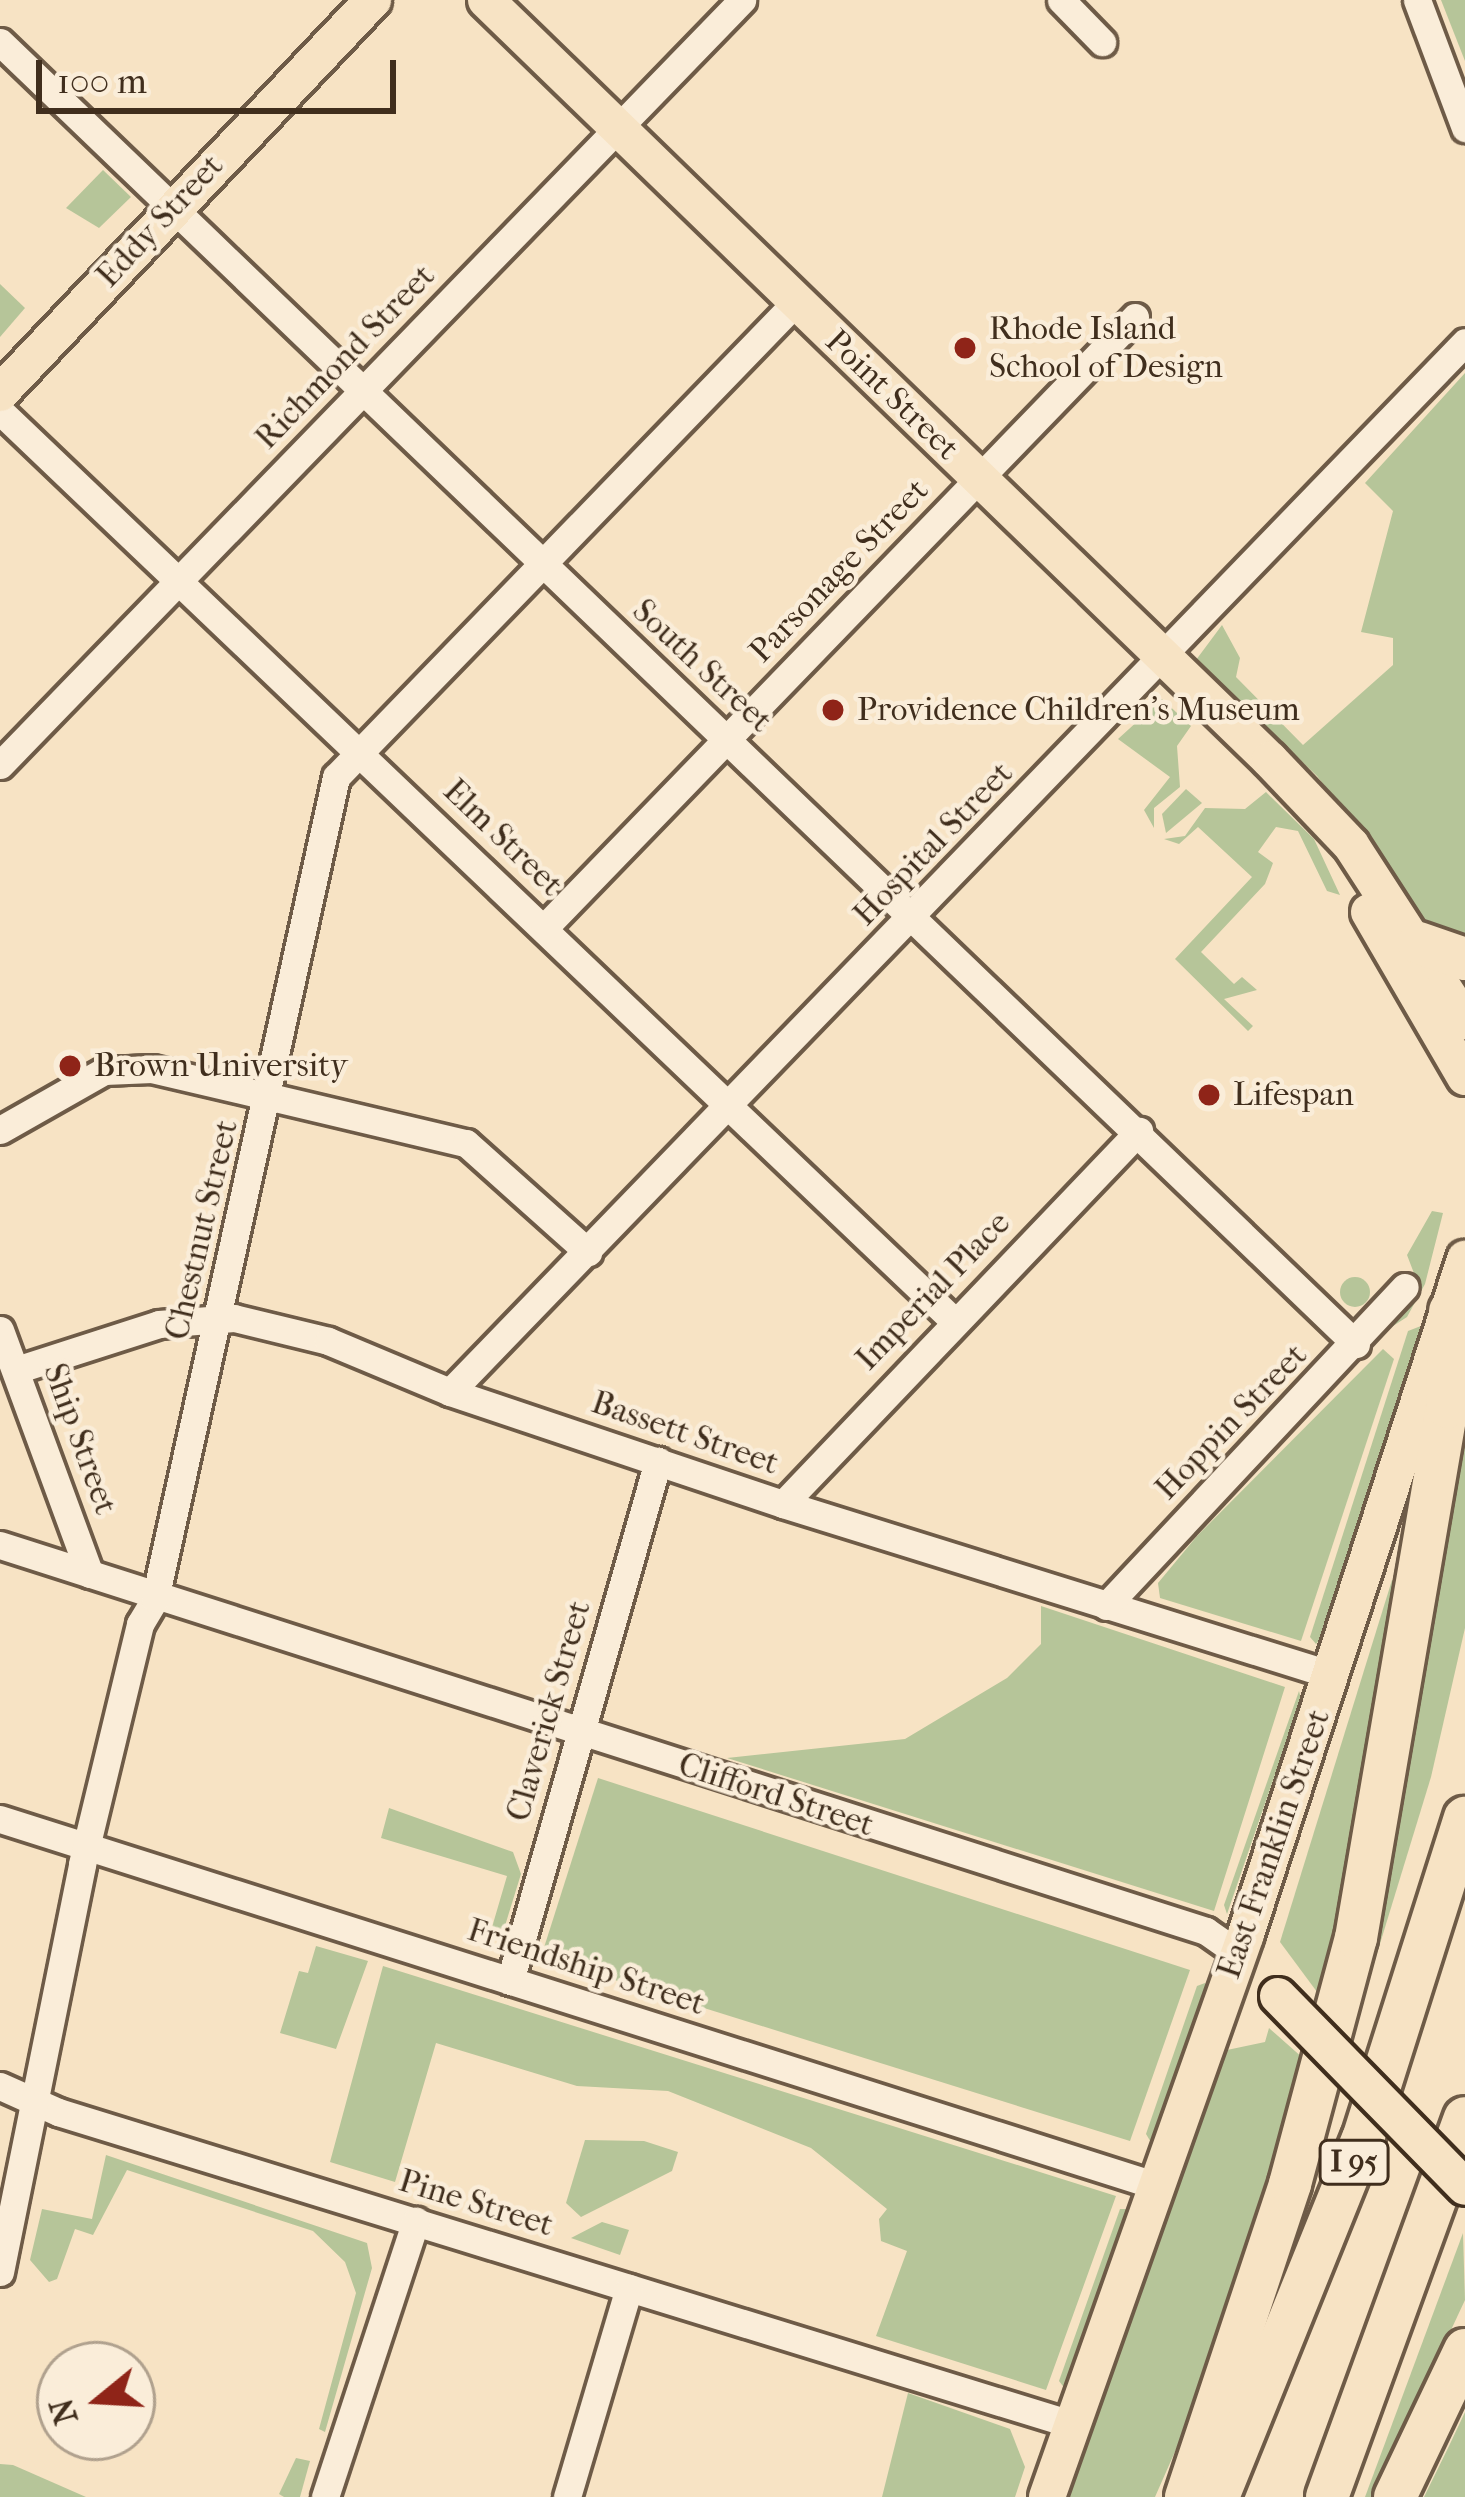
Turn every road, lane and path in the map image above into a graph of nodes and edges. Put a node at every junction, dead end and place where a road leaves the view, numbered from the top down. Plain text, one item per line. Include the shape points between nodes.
1 (373, 0) edge
2 (486, 0) edge
3 (742, 0) edge
4 (1061, 0) edge
5 (1417, 0) edge
6 (0, 42) edge
7 (1102, 42) dead end
8 (621, 125) junction
9 (1465, 128) edge
10 (171, 208) junction
11 (797, 302) junction
12 (1135, 317) dead end
13 (1465, 342) edge
14 (362, 392) junction
15 (0, 393) edge
16 (0, 411) edge
17 (978, 479) junction
18 (542, 568) junction
19 (178, 580) junction
20 (1162, 655) junction
21 (728, 738) junction
22 (359, 751) junction
23 (0, 765) edge
24 (1296, 790) junction
25 (916, 913) junction
26 (544, 928) junction
27 (1419, 944) junction
28 (1465, 959) edge
29 (1465, 1021) edge
30 (1465, 1077) edge
31 (269, 1096) junction
32 (730, 1110) junction
33 (0, 1130) edge
34 (1139, 1131) junction
35 (588, 1252) junction
36 (1460, 1281) edge
37 (1405, 1287) dead end
38 (219, 1316) junction
39 (953, 1321) junction
40 (0, 1330) edge
41 (1356, 1344) junction
42 (16, 1370) junction
43 (450, 1392) junction
44 (658, 1461) junction
45 (783, 1504) junction
46 (0, 1546) edge
47 (90, 1574) junction
48 (154, 1599) junction
49 (1106, 1606) junction
50 (1332, 1676) junction
51 (581, 1733) junction
52 (1465, 1818) edge
53 (0, 1819) edge
54 (87, 1844) junction
55 (1238, 1953) junction
56 (510, 1981) junction
57 (0, 2086) edge
58 (36, 2098) junction
59 (1465, 2119) edge
60 (1151, 2185) junction
61 (1465, 2187) edge
62 (416, 2222) junction
63 (0, 2272) edge
64 (629, 2288) junction
65 (1465, 2350) edge
66 (1074, 2425) junction
67 (326, 2497) edge
68 (567, 2497) edge
69 (1047, 2497) edge
70 (1186, 2497) edge
71 (1218, 2497) edge
72 (1327, 2497) edge
73 (1395, 2497) edge

1 - 10 main road, Eddy Street
2 - 8 main road, Point Street
3 - 8 street, Richmond Street
4 - 7 street
5 - 9 street
6 - 10 street, South Street
8 - 11 main road, Point Street
8 - 14 street, Richmond Street
10 - 14 street, South Street
10 - 15 main road, Eddy Street
11 - 17 main road, Point Street
11 - 18 street, Chestnut Street
12 - 17 street, Parsonage Street
13 - 20 street, Hospital Street
14 - 18 street, South Street
14 - 19 street, Richmond Street
16 - 19 street, Elm Street
17 - 20 main road, Point Street
17 - 21 street, Parsonage Street
18 - 21 street, South Street
18 - 22 street, Chestnut Street
19 - 22 street, Elm Street
19 - 23 street, Richmond Street
20 - 24 main road, Point Street
20 - 25 street, Hospital Street
21 - 25 street, South Street
21 - 26 street, Parsonage Street
22 - 26 street, Elm Street
22 - 31 street, Chestnut Street via 336,777
24 - 27 main road, Point Street via 1351,845
24 - 30 main road, Point Street
25 - 32 street, Hospital Street
25 - 34 street, South Street
26 - 32 street, Elm Street
27 - 28 highway
27 - 29 main road, Point Street
31 - 33 street via 125,1067
31 - 35 street via 466,1143
31 - 38 street, Chestnut Street
32 - 35 street, Hospital Street
32 - 39 street, Elm Street
34 - 39 street, Imperial Place
34 - 41 street, South Street
35 - 43 street, Hospital Street
36 - 50 main road, East Franklin Street
36 - 70 highway via 1447,1407 1356,1938 1290,2184
37 - 41 street, Hoppin Street
38 - 42 street, Bassett Street via 159,1324
38 - 43 street, Bassett Street via 328,1340
38 - 48 street, Chestnut Street
39 - 45 street, Imperial Place
40 - 42 street, Ship Street
41 - 49 street, Hoppin Street
42 - 47 street, Ship Street
43 - 44 street, Bassett Street
44 - 45 street, Bassett Street
44 - 51 street, Claverick Street
45 - 49 street, Bassett Street
46 - 47 street, Clifford Street
47 - 48 street, Clifford Street
48 - 51 street, Clifford Street
48 - 54 street, Chestnut Street via 140,1624
49 - 50 street, Bassett Street
50 - 55 main road, East Franklin Street
51 - 55 street, Clifford Street via 1206,1931
51 - 56 street, Claverick Street
52 - 71 highway, I 95 via 1363,2138
53 - 54 street, Friendship Street
54 - 56 street, Friendship Street
54 - 58 street, Chestnut Street
55 - 60 main road, East Franklin Street
55 - 61 main road, Clifford Street, bridge
56 - 60 street, Friendship Street
57 - 58 street, Pine Street
58 - 62 street, Pine Street via 58,2112
58 - 63 street, Chestnut Street
59 - 72 highway
60 - 66 main road, East Franklin Street
62 - 64 street, Pine Street
62 - 67 street
64 - 66 street, Pine Street
64 - 68 street
65 - 73 highway
66 - 69 main road, East Franklin Street

